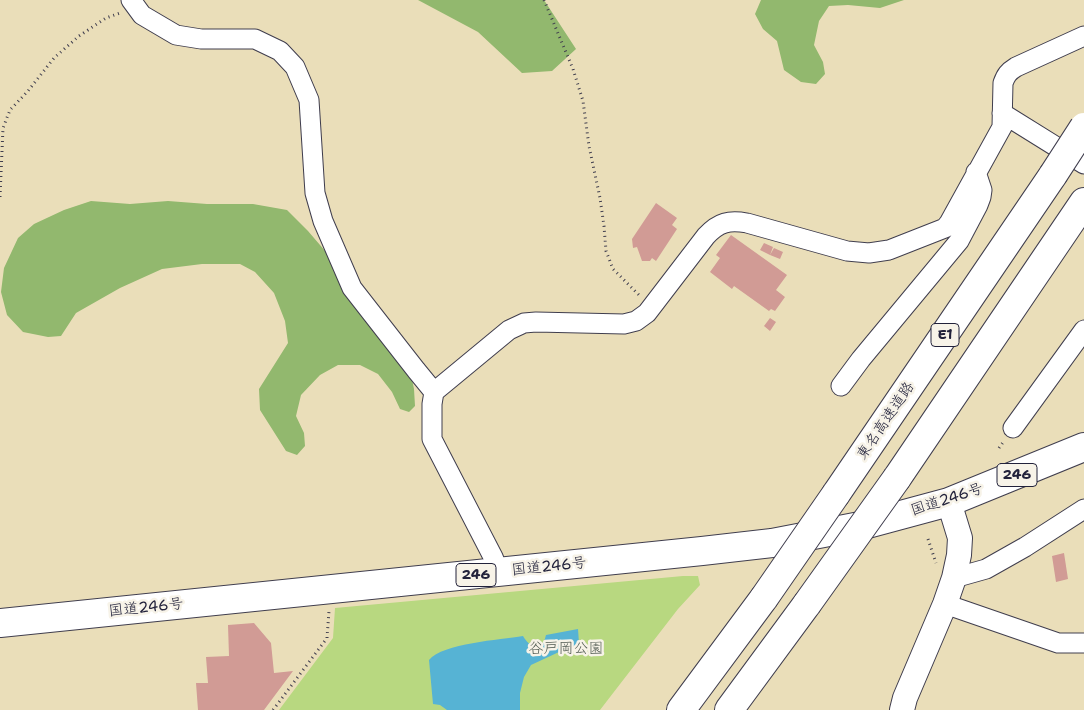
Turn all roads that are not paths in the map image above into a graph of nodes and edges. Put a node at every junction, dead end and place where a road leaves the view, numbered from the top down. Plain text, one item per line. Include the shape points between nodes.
1 (134, 4) edge
2 (1084, 36) edge
3 (1002, 113) junction
4 (1084, 127) edge
5 (1084, 164) edge
6 (976, 172) junction
7 (1084, 202) edge
8 (1084, 330) edge
9 (841, 386) dead end
10 (434, 392) junction
11 (1013, 428) dead end
12 (1084, 447) edge
13 (949, 502) junction
14 (1084, 509) edge
15 (945, 571) junction
16 (499, 572) junction
17 (945, 604) junction
18 (0, 623) edge
19 (1084, 643) edge
20 (681, 710) edge
21 (729, 710) edge
22 (902, 710) edge

1 - 10 street via 142,15 176,35 201,39 255,39 280,51 295,67 309,100 315,193 323,221 352,288
2 - 3 street via 1008,72 1003,84
3 - 5 street
3 - 6 street via 1000,132
4 - 20 highway, 東名高速道路 / E1, bridge via 836,494
6 - 9 street via 981,197 959,241
6 - 10 street via 945,228 879,252 847,251 754,224 723,223 711,230 641,318 630,324 524,323 509,330
7 - 21 highway, bridge via 897,478
8 - 11 street
10 - 16 street via 432,439
12 - 13 highway, 国道246号 / 246
13 - 15 main road via 960,538 959,555
13 - 16 highway, 国道246号 / 246 via 860,526 772,543
14 - 15 street via 986,569
15 - 17 main road
16 - 18 highway, 国道246号 / 246
17 - 19 street via 1058,643
17 - 22 main road

